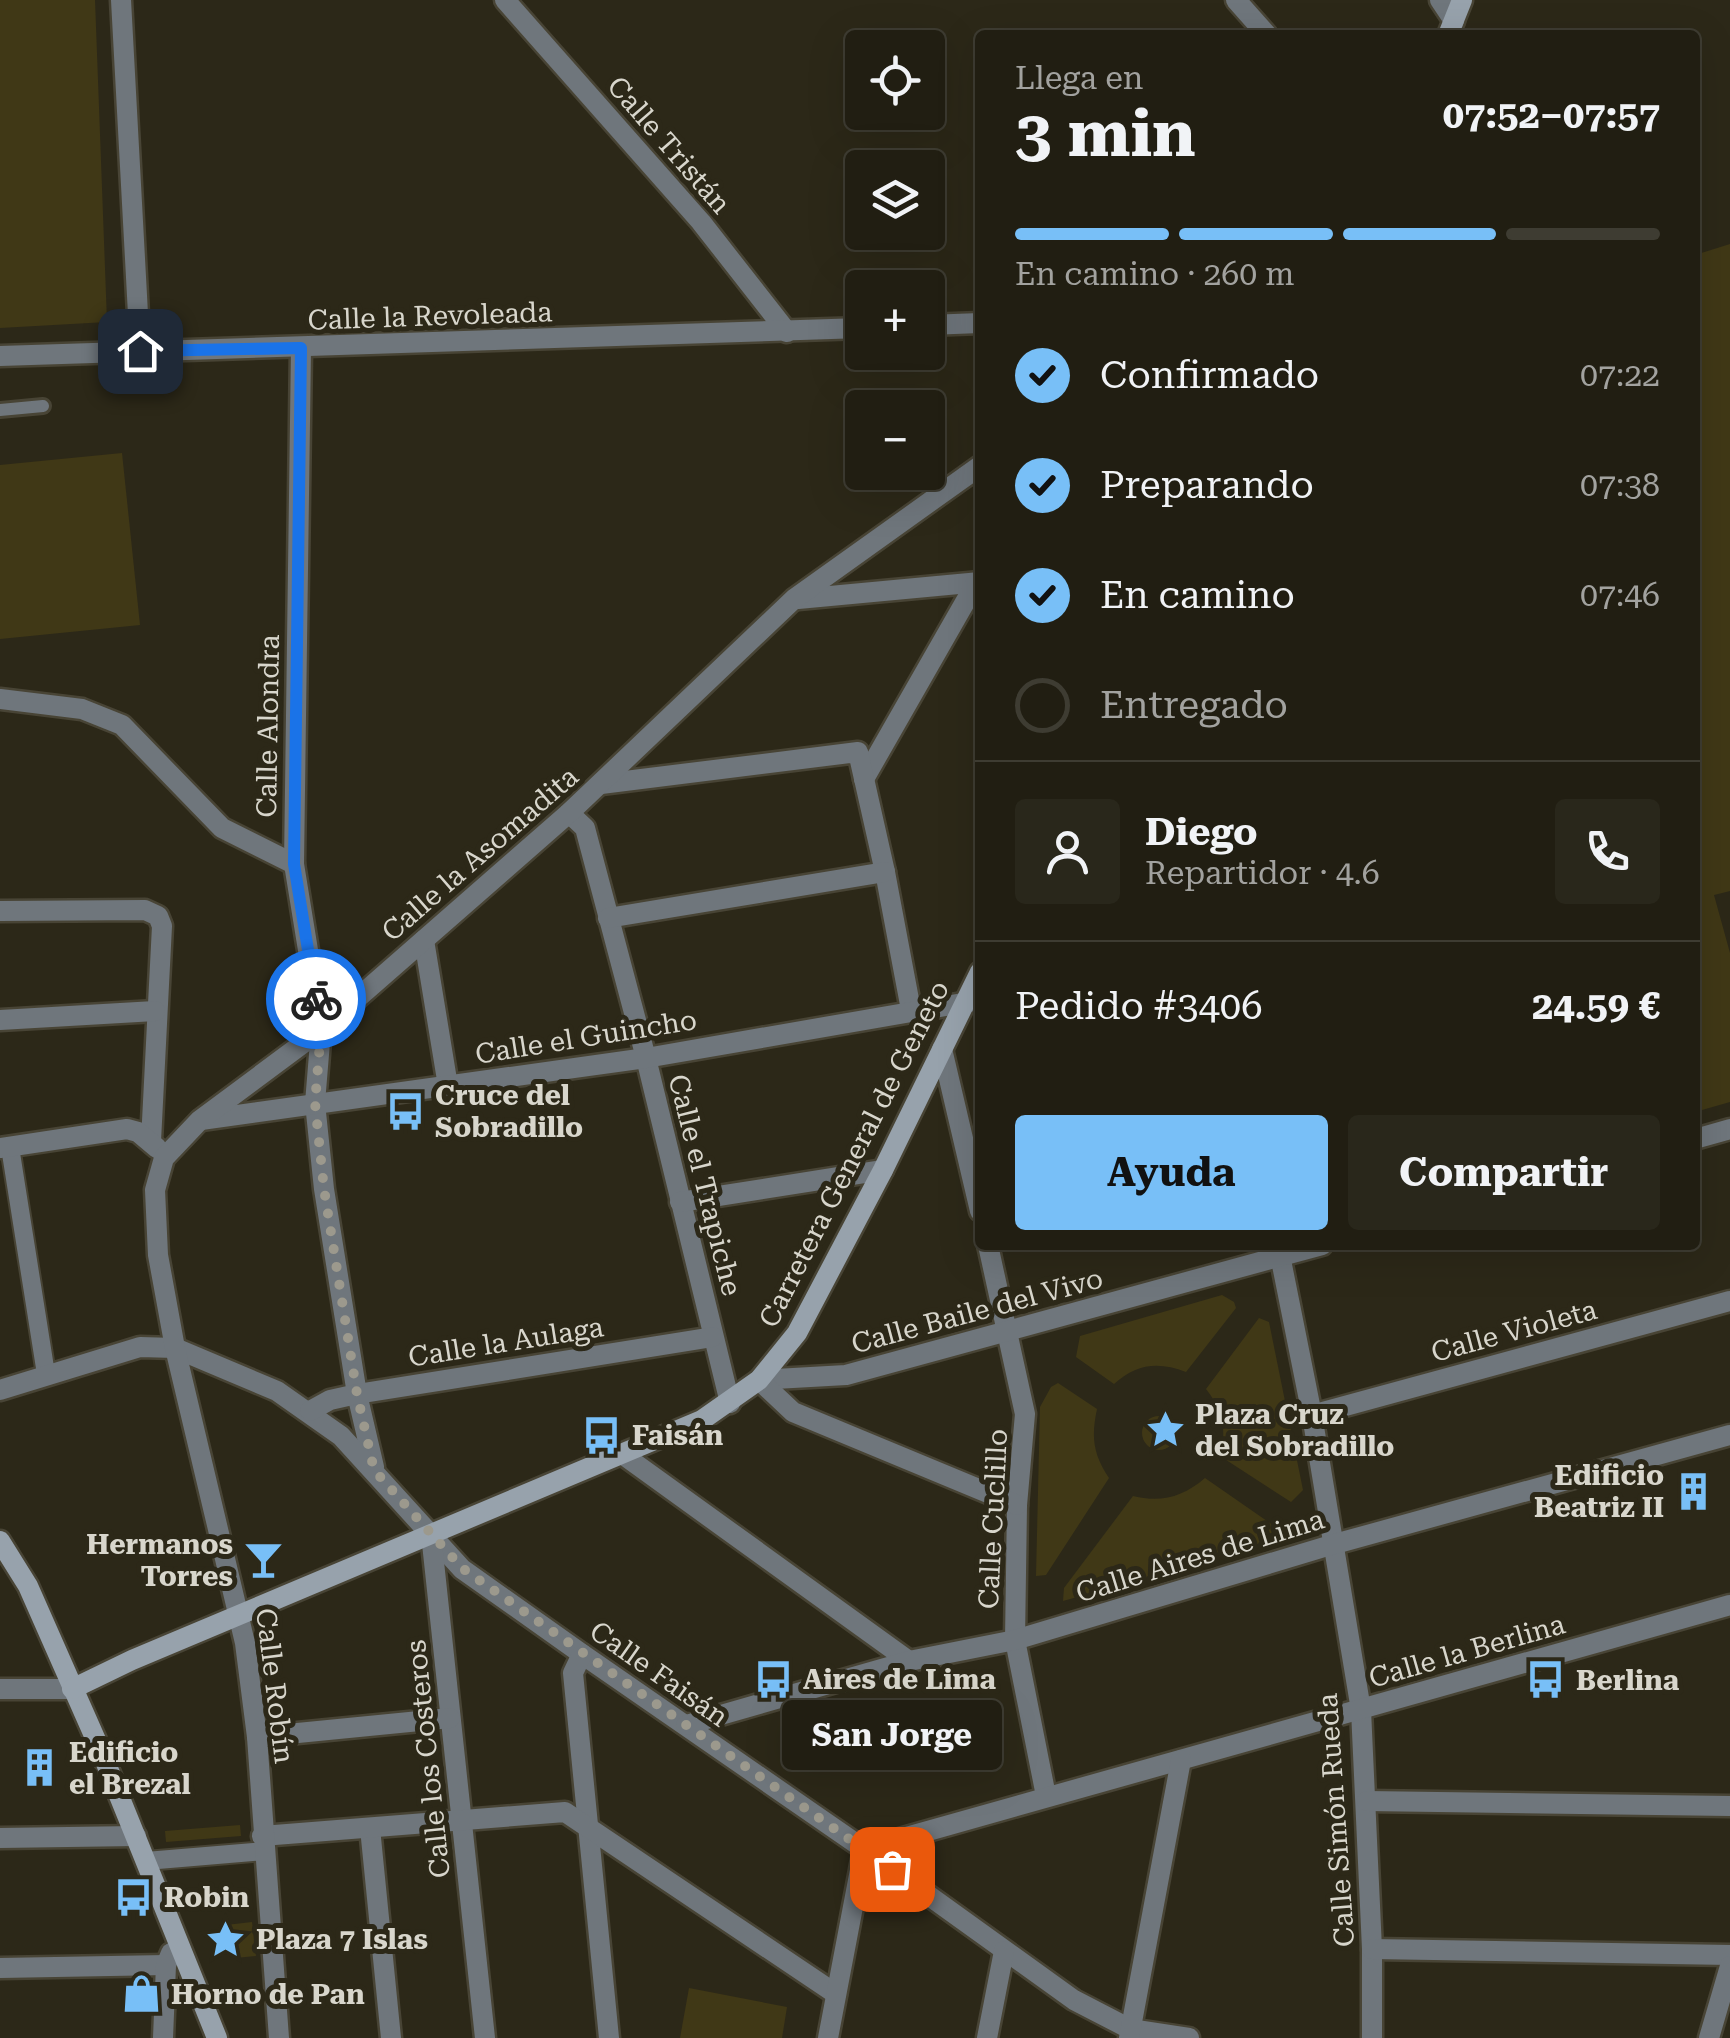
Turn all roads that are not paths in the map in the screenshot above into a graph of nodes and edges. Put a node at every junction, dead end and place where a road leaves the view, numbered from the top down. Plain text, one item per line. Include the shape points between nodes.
1 (121, 0) edge
2 (504, 0) edge
3 (1236, 0) edge
4 (1440, 0) edge
5 (1462, 0) edge
6 (1451, 28) edge
7 (1263, 30) edge
8 (975, 323) edge
9 (945, 325) edge
10 (845, 329) edge
11 (787, 332) junction
12 (301, 348) junction
13 (140, 351) junction
14 (0, 356) edge
15 (43, 406) dead end
16 (0, 410) edge
17 (975, 470) edge
18 (975, 582) edge
19 (975, 587) edge
20 (794, 600) junction
21 (0, 699) edge
22 (864, 778) junction
23 (601, 784) junction
24 (569, 813) junction
25 (294, 864) junction
26 (885, 872) junction
27 (0, 911) edge
28 (608, 918) junction
29 (424, 940) junction
30 (972, 1001) edge
31 (156, 1010) junction
32 (911, 1010) junction
33 (0, 1020) edge
34 (321, 1030) junction
35 (942, 1049) junction
36 (646, 1058) junction
37 (448, 1086) junction
38 (315, 1103) junction
39 (200, 1120) junction
40 (1730, 1130) edge
41 (1700, 1139) edge
42 (151, 1140) junction
43 (5, 1148) edge
44 (164, 1158) junction
45 (883, 1170) junction
46 (975, 1190) edge
47 (680, 1202) junction
48 (989, 1250) edge
49 (1279, 1251) edge
50 (1730, 1300) edge
51 (1008, 1333) junction
52 (713, 1337) junction
53 (175, 1348) junction
54 (46, 1374) junction
55 (759, 1380) junction
56 (0, 1390) edge
57 (357, 1394) junction
58 (730, 1403) junction
59 (310, 1411) junction
60 (1312, 1415) junction
61 (1730, 1435) edge
62 (622, 1454) junction
63 (374, 1470) junction
64 (1017, 1506) junction
65 (431, 1534) junction
66 (0, 1541) edge
67 (1331, 1545) junction
68 (1730, 1605) edge
69 (240, 1616) junction
70 (1016, 1640) junction
71 (582, 1654) junction
72 (908, 1662) junction
73 (0, 1689) edge
74 (72, 1689) junction
75 (1360, 1710) junction
76 (450, 1718) junction
77 (686, 1726) junction
78 (257, 1737) junction
79 (1181, 1760) junction
80 (1046, 1796) junction
81 (1367, 1801) junction
82 (1730, 1806) edge
83 (463, 1820) junction
84 (370, 1828) junction
85 (588, 1828) junction
86 (136, 1836) junction
87 (0, 1838) edge
88 (263, 1843) junction
89 (864, 1849) junction
90 (146, 1861) junction
91 (177, 1938) junction
92 (1372, 1948) junction
93 (1004, 1952) junction
94 (1730, 1955) edge
95 (166, 1966) junction
96 (1730, 1966) edge
97 (0, 1968) edge
98 (836, 1994) junction
99 (1130, 2033) edge
100 (163, 2038) edge
101 (217, 2038) edge
102 (279, 2038) edge
103 (391, 2038) edge
104 (485, 2038) edge
105 (609, 2038) edge
106 (828, 2038) edge
107 (987, 2038) edge
108 (1189, 2038) edge
109 (1372, 2038) edge
110 (1709, 2038) edge

1 - 13 street
2 - 11 street, Calle Tristán via 702,222
3 - 7 street
4 - 6 street
5 - 6 main road
8 - 9 street
10 - 11 street, Calle la Revoleada
11 - 12 street, Calle la Revoleada
12 - 13 street, Calle la Revoleada
12 - 25 street, Calle Alondra
13 - 14 street, Calle la Revoleada
15 - 16 lane
17 - 20 street, Calle la Asomadita
18 - 20 street
19 - 22 street
20 - 23 street, Calle la Asomadita
21 - 25 street via 82,709 122,725 222,828
22 - 23 street via 858,752
22 - 26 street
23 - 24 street, Calle la Asomadita
24 - 28 street, Calle el Trapiche via 585,828
24 - 29 street, Calle la Asomadita
25 - 34 street, Calle Alondra
26 - 28 street
26 - 32 street
27 - 31 street via 145,910 158,916
28 - 36 street, Calle el Trapiche
29 - 34 street, Calle la Asomadita
29 - 37 street
30 - 32 street, Calle el Guincho
30 - 35 main road, Carretera General de Geneto
31 - 33 street
31 - 42 street
32 - 36 street, Calle el Guincho
34 - 38 street, Calle Alondra
34 - 39 street, Calle la Asomadita
35 - 45 main road, Carretera General de Geneto
35 - 46 street
36 - 37 street, Calle el Guincho
36 - 47 street, Calle el Trapiche
37 - 38 street, Calle el Guincho
38 - 39 street, Calle el Guincho
38 - 57 street, Calle Alondra
39 - 44 street, Calle la Asomadita
40 - 41 street
42 - 43 street via 127,1129
42 - 44 street
43 - 54 street
44 - 53 street via 155,1220
45 - 47 street
45 - 55 main road, Carretera General de Geneto via 797,1333
47 - 52 street, Calle el Trapiche
48 - 51 street, Calle Cuclillo
49 - 51 street, Calle Baile del Vivo
49 - 60 street, Calle Simón Rueda
50 - 60 street, Calle Violeta
51 - 55 street, Calle Baile del Vivo via 846,1375
51 - 64 street, Calle Cuclillo via 1025,1414
52 - 57 street, Calle la Aulaga
52 - 58 street, Calle el Trapiche
53 - 54 street via 140,1347
53 - 59 street, Calle Faisán
53 - 69 street, Calle Robín
54 - 56 street
55 - 58 main road, Carretera General de Geneto
55 - 64 street via 793,1412
57 - 59 street, Calle la Aulaga
57 - 63 street, Calle Alondra
58 - 62 main road, Carretera General de Geneto
59 - 63 street, Calle Faisán
60 - 67 street, Calle Simón Rueda
61 - 67 street, Calle Aires de Lima
62 - 65 main road, Carretera General de Geneto
62 - 72 street
63 - 65 street, Calle Faisán
64 - 70 street, Calle Cuclillo
65 - 69 main road, Carretera General de Geneto
65 - 71 street, Calle Faisán via 462,1568
65 - 76 street, Calle los Costeros
66 - 74 main road via 28,1586
67 - 70 street, Calle Aires de Lima
67 - 75 street, Calle Simón Rueda
68 - 75 street, Calle la Berlina
69 - 74 main road, Carretera General de Geneto
69 - 78 street, Calle Robín
70 - 72 street, Calle Aires de Lima
70 - 80 street, Calle Cuclillo
71 - 77 street, Calle Faisán
71 - 85 street via 573,1673
72 - 77 street, Calle Aires de Lima
73 - 74 street
74 - 86 main road
75 - 79 street, Calle la Berlina
75 - 81 street, Calle Simón Rueda
76 - 78 street
76 - 83 street, Calle los Costeros
77 - 89 street, Calle Faisán
78 - 88 street, Calle Robín
79 - 80 street, Calle la Berlina
79 - 99 street
80 - 89 street, Calle la Berlina
81 - 82 street
81 - 92 street, Calle Simón Rueda
83 - 84 street
83 - 85 street via 565,1812
83 - 104 street, Calle los Costeros
84 - 88 street
84 - 103 street
85 - 98 street
85 - 105 street
86 - 87 street
86 - 90 main road
88 - 90 street
88 - 102 street, Calle Robín
89 - 93 street, Calle Faisán
89 - 98 street
90 - 91 main road
91 - 95 street
91 - 101 main road
92 - 94 street
92 - 109 street, Calle Simón Rueda
93 - 99 street, Calle Faisán
93 - 107 street
95 - 97 street
95 - 100 street
96 - 110 street
98 - 106 street
99 - 108 street, Calle Faisán

